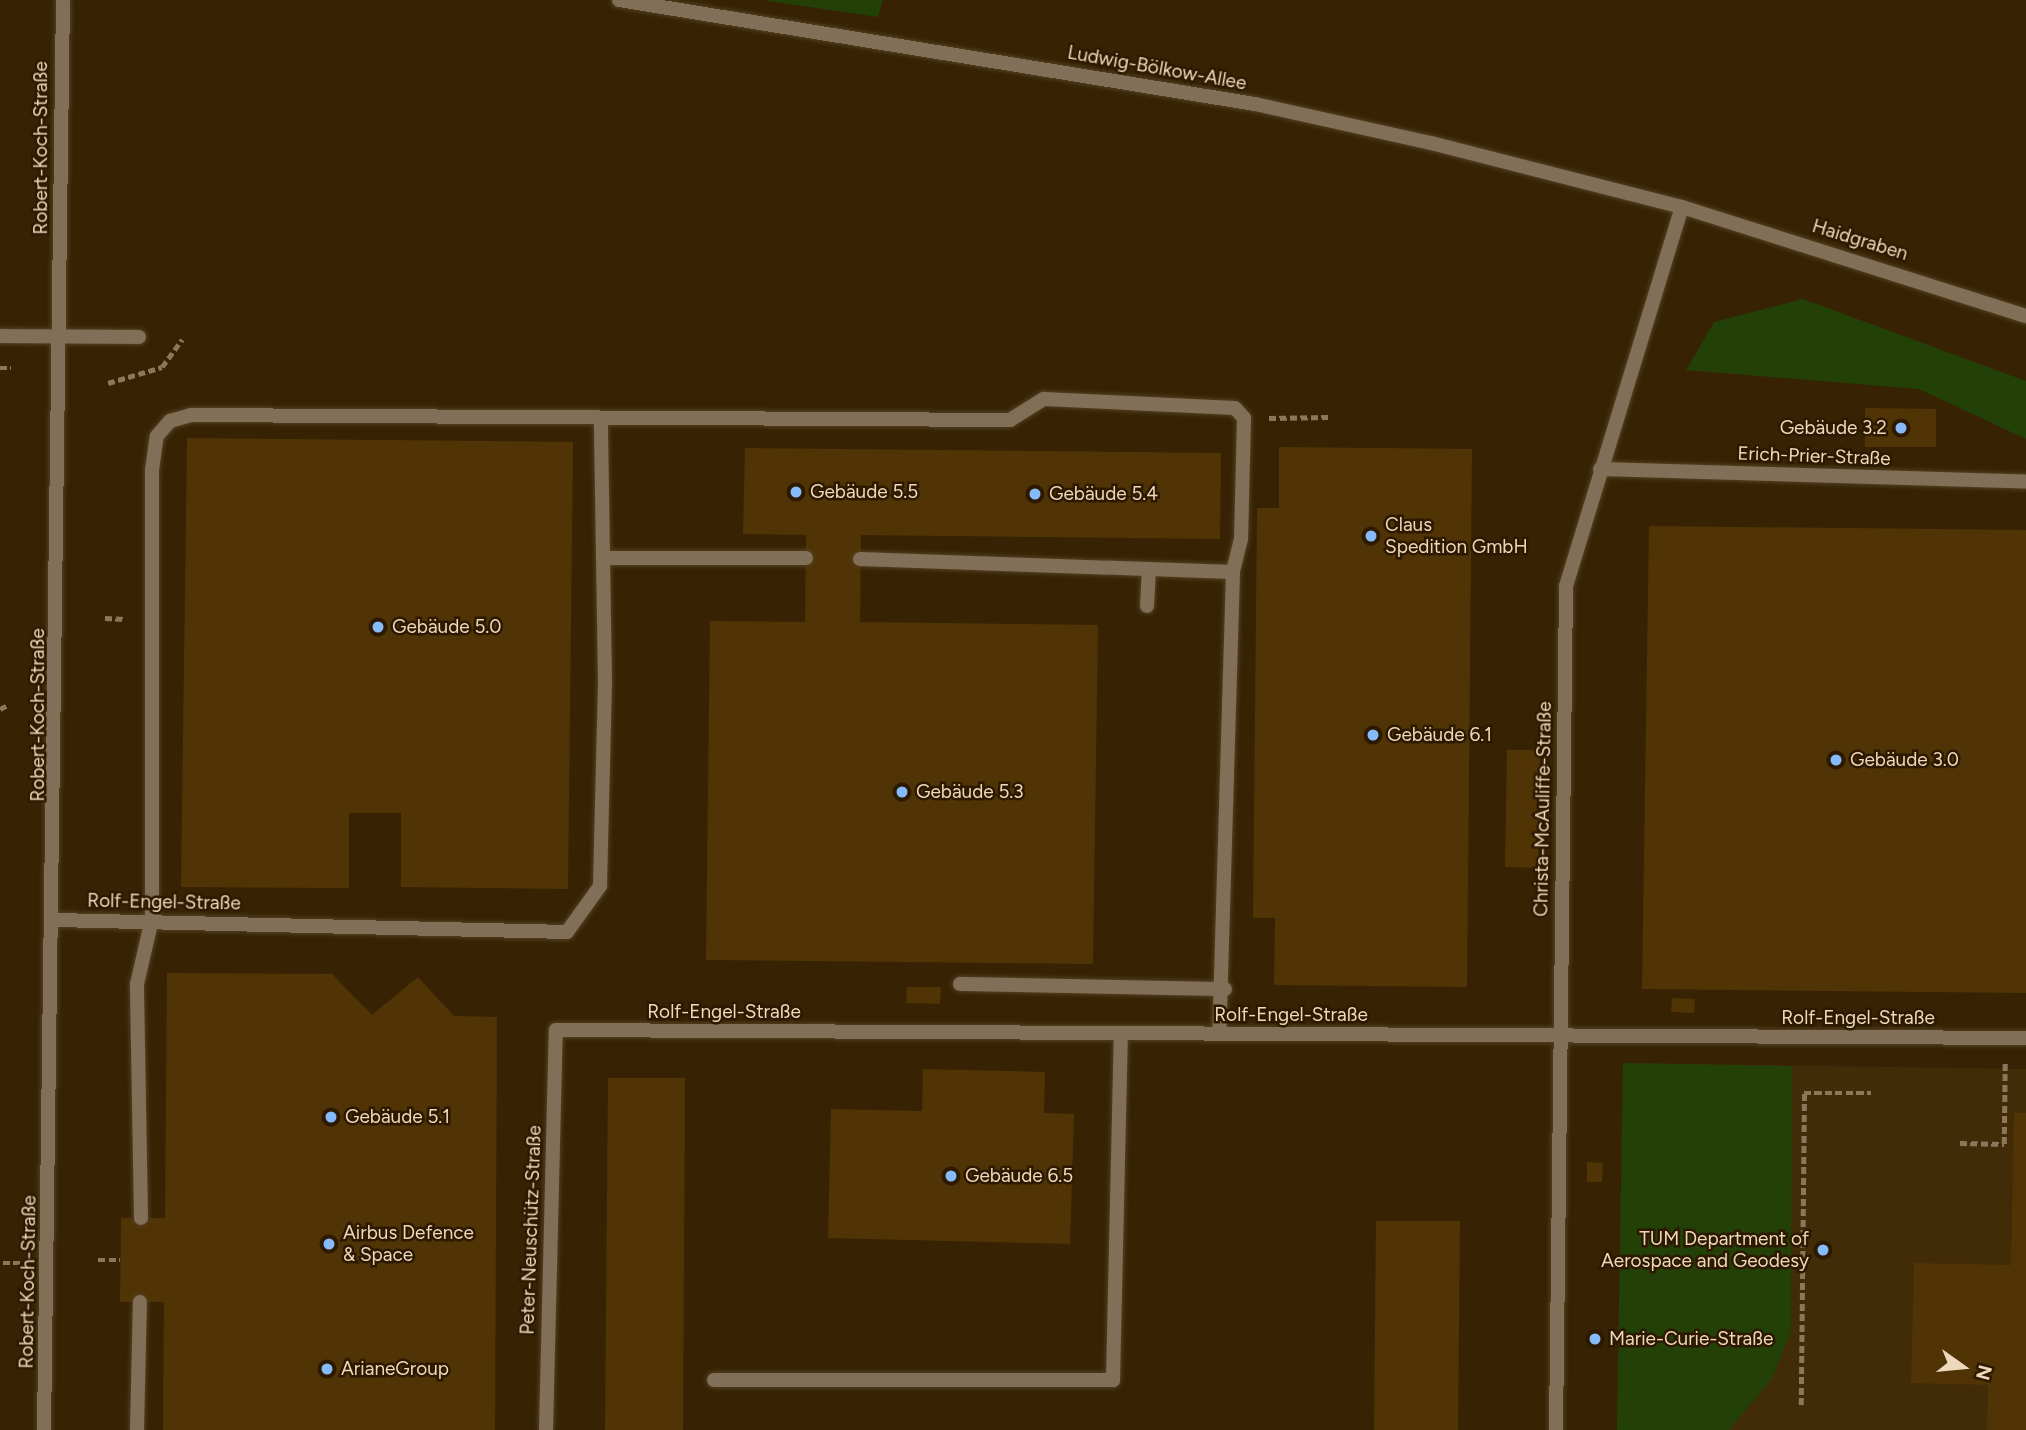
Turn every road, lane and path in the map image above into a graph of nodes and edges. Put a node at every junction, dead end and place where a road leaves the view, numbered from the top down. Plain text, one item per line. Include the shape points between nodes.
1 (63, 0) edge
2 (619, 0) edge
3 (1682, 206) junction
4 (2026, 316) edge
5 (0, 336) edge
6 (61, 337) junction
7 (139, 337) dead end
8 (182, 339) dead end
9 (0, 368) edge
10 (11, 368) dead end
11 (108, 383) dead end
12 (1328, 417) dead end
13 (1244, 418) junction
14 (601, 419) junction
15 (1600, 469) junction
16 (2026, 482) edge
17 (603, 558) junction
18 (806, 558) dead end
19 (860, 559) dead end
20 (1149, 569) junction
21 (1233, 572) junction
22 (1147, 606) dead end
23 (105, 618) dead end
24 (124, 619) dead end
25 (8, 705) dead end
26 (0, 709) edge
27 (152, 919) junction
28 (55, 920) junction
29 (960, 984) dead end
30 (1226, 989) junction
31 (556, 1030) joint
32 (1121, 1033) junction
33 (1219, 1033) junction
34 (1558, 1035) junction
35 (2026, 1038) edge
36 (1871, 1093) dead end
37 (2005, 1094) dead end
38 (1960, 1143) dead end
39 (141, 1218) dead end
40 (98, 1260) dead end
41 (120, 1260) dead end
42 (140, 1302) dead end
43 (714, 1380) dead end
44 (1801, 1405) dead end
45 (44, 1430) edge
46 (137, 1430) edge
47 (546, 1430) edge
48 (1556, 1430) edge

1 - 6 street, Robert-Koch-Straße
2 - 3 street, Ludwig-Bölkow-Allee via 1255,104
3 - 4 street, Haidgraben
3 - 15 street, Christa-McAuliffe-Straße
5 - 6 street
6 - 7 street
6 - 28 street, Robert-Koch-Straße
8 - 11 path via 162,367
9 - 10 path
12 - 13 path
13 - 14 street via 1235,408 1182,401 1044,399 1010,420
13 - 21 street via 1241,539
14 - 17 street
14 - 27 street via 191,415 170,421 157,436 152,470
15 - 16 street, Erich-Prier-Straße
15 - 34 street, Christa-McAuliffe-Straße via 1566,586
17 - 18 street
17 - 27 street, Rolf-Engel-Straße via 600,886 568,932
19 - 20 street
20 - 21 street
20 - 22 street
21 - 30 street
23 - 24 path
25 - 26 path
27 - 28 street, Rolf-Engel-Straße
27 - 39 street via 137,984
28 - 45 street, Robert-Koch-Straße
29 - 30 street
30 - 33 street
31 - 32 street, Rolf-Engel-Straße
31 - 47 street, Peter-Neuschütz-Straße
32 - 33 street, Rolf-Engel-Straße
32 - 43 street via 1113,1380
33 - 34 street, Rolf-Engel-Straße
34 - 35 street, Rolf-Engel-Straße
34 - 48 street, Christa-McAuliffe-Straße
36 - 44 path via 1804,1093
37 - 38 path via 2004,1144
40 - 41 path
42 - 46 street

